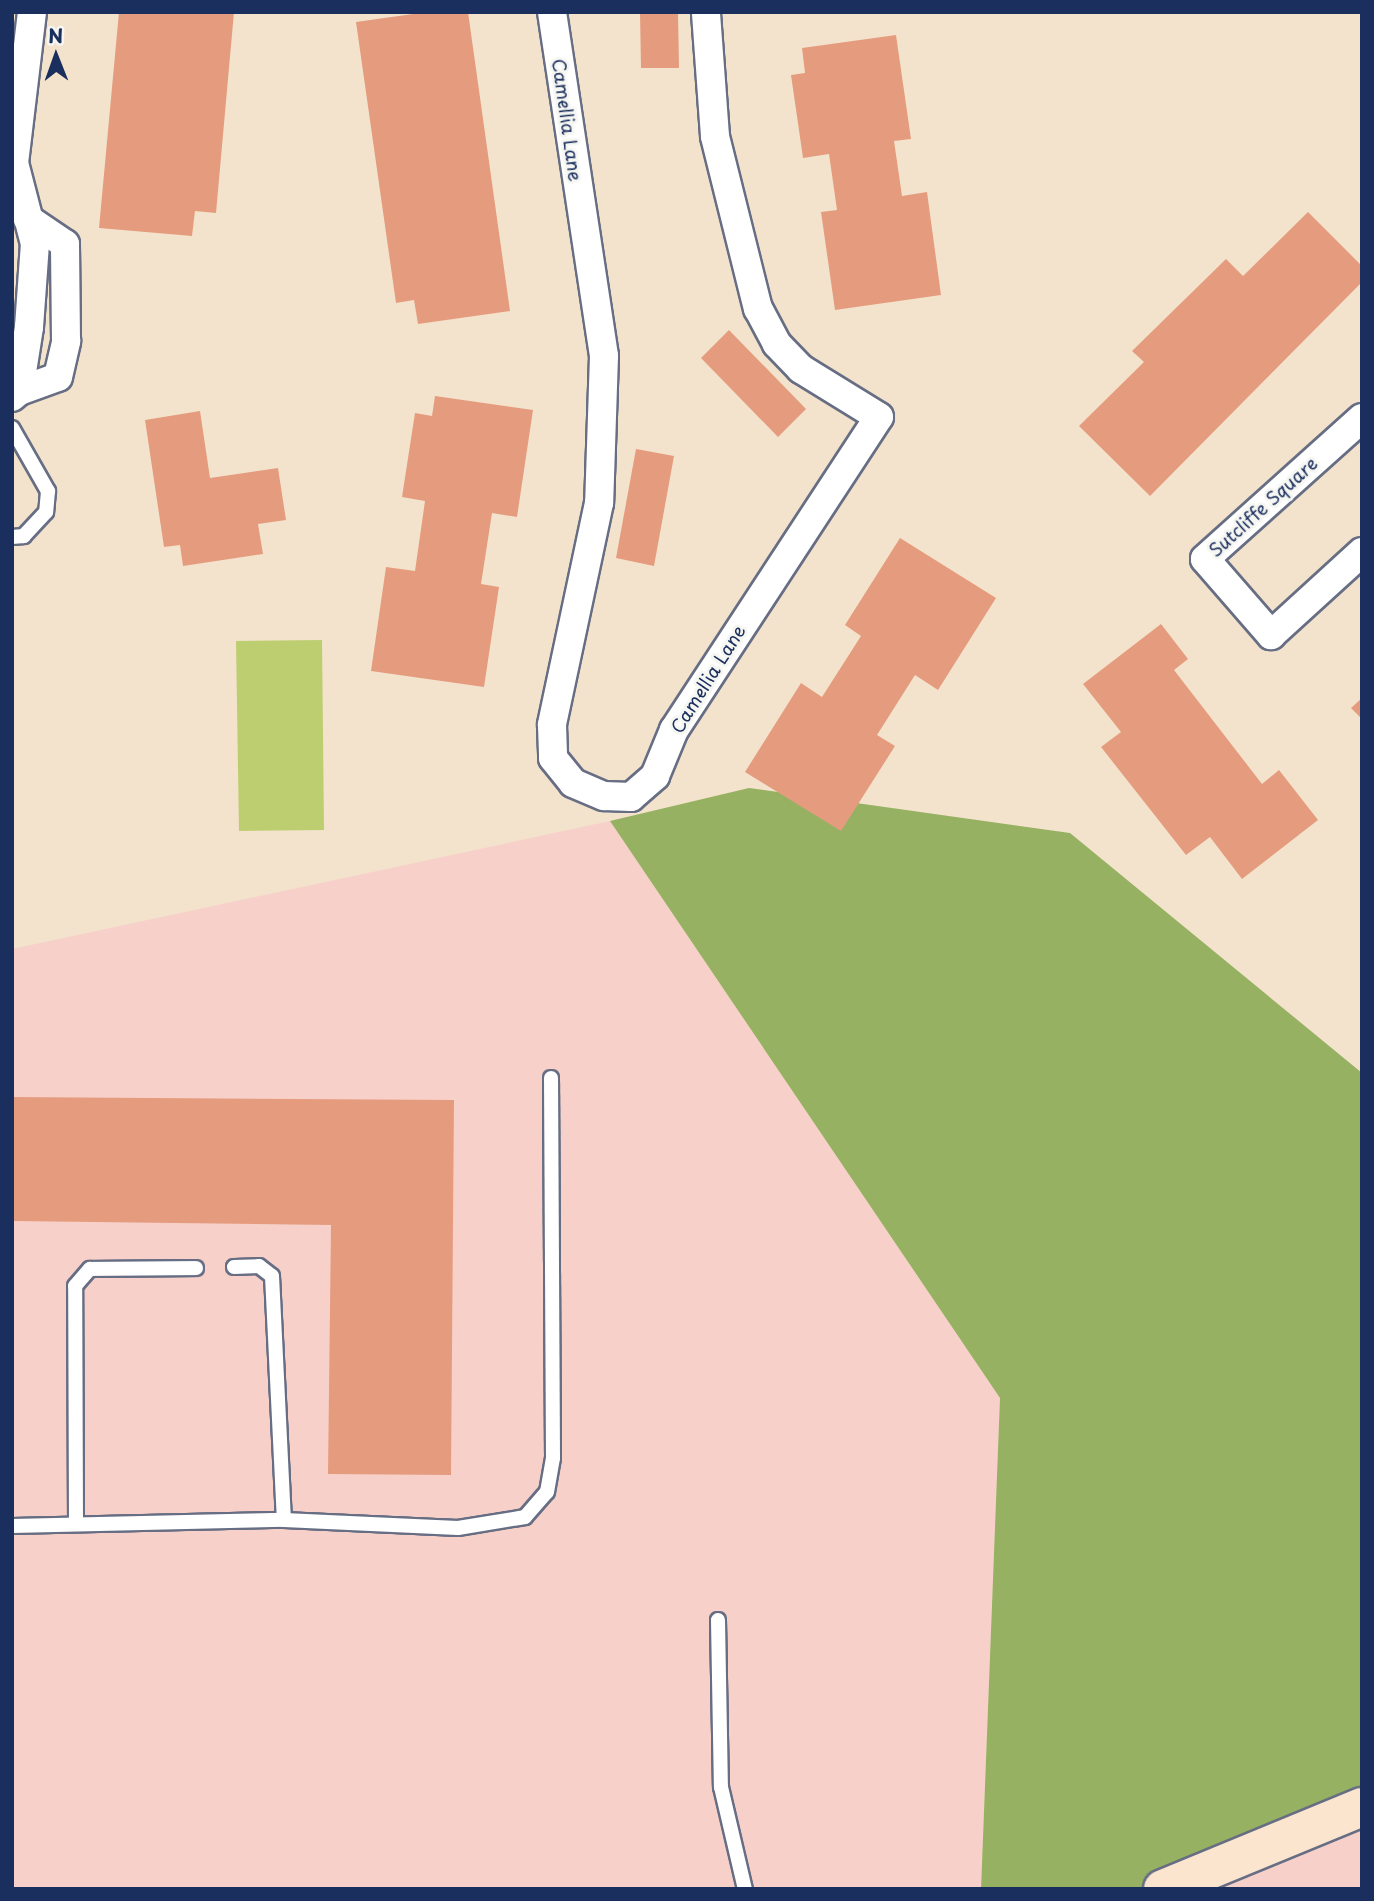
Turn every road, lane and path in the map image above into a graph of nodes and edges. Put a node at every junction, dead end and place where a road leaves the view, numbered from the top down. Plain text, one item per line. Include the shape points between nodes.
1 (32, 12) edge
2 (552, 12) edge
3 (706, 12) edge
4 (20, 225) edge
5 (21, 315) edge
6 (66, 320) junction
7 (16, 394) edge
8 (1362, 418) edge
9 (12, 428) edge
10 (12, 537) edge
11 (1362, 552) edge
12 (551, 1078) dead end
13 (234, 1267) dead end
14 (196, 1268) dead end
15 (284, 1520) junction
16 (76, 1524) junction
17 (12, 1526) edge
18 (719, 1620) dead end
19 (1362, 1807) edge
20 (745, 1889) edge
21 (1163, 1889) edge

1 - 4 street via 14,163
2 - 3 street, Camellia Lane via 604,356 599,503 552,724 553,758 573,783 604,796 631,797 656,776 674,730 879,418 801,369 758,309 715,136
4 - 5 street via 35,244
4 - 6 street via 65,244
5 - 6 street
5 - 7 street
6 - 7 street via 58,377
8 - 11 street, Sutcliffe Square via 1205,559 1271,635
9 - 10 lane via 48,491 46,512 24,536
12 - 15 lane via 553,1458 547,1492 524,1517 492,1526
13 - 15 lane via 259,1266 272,1276
14 - 16 lane via 90,1269 75,1286
15 - 16 lane
16 - 17 lane
18 - 20 lane via 721,1787
19 - 21 main road

